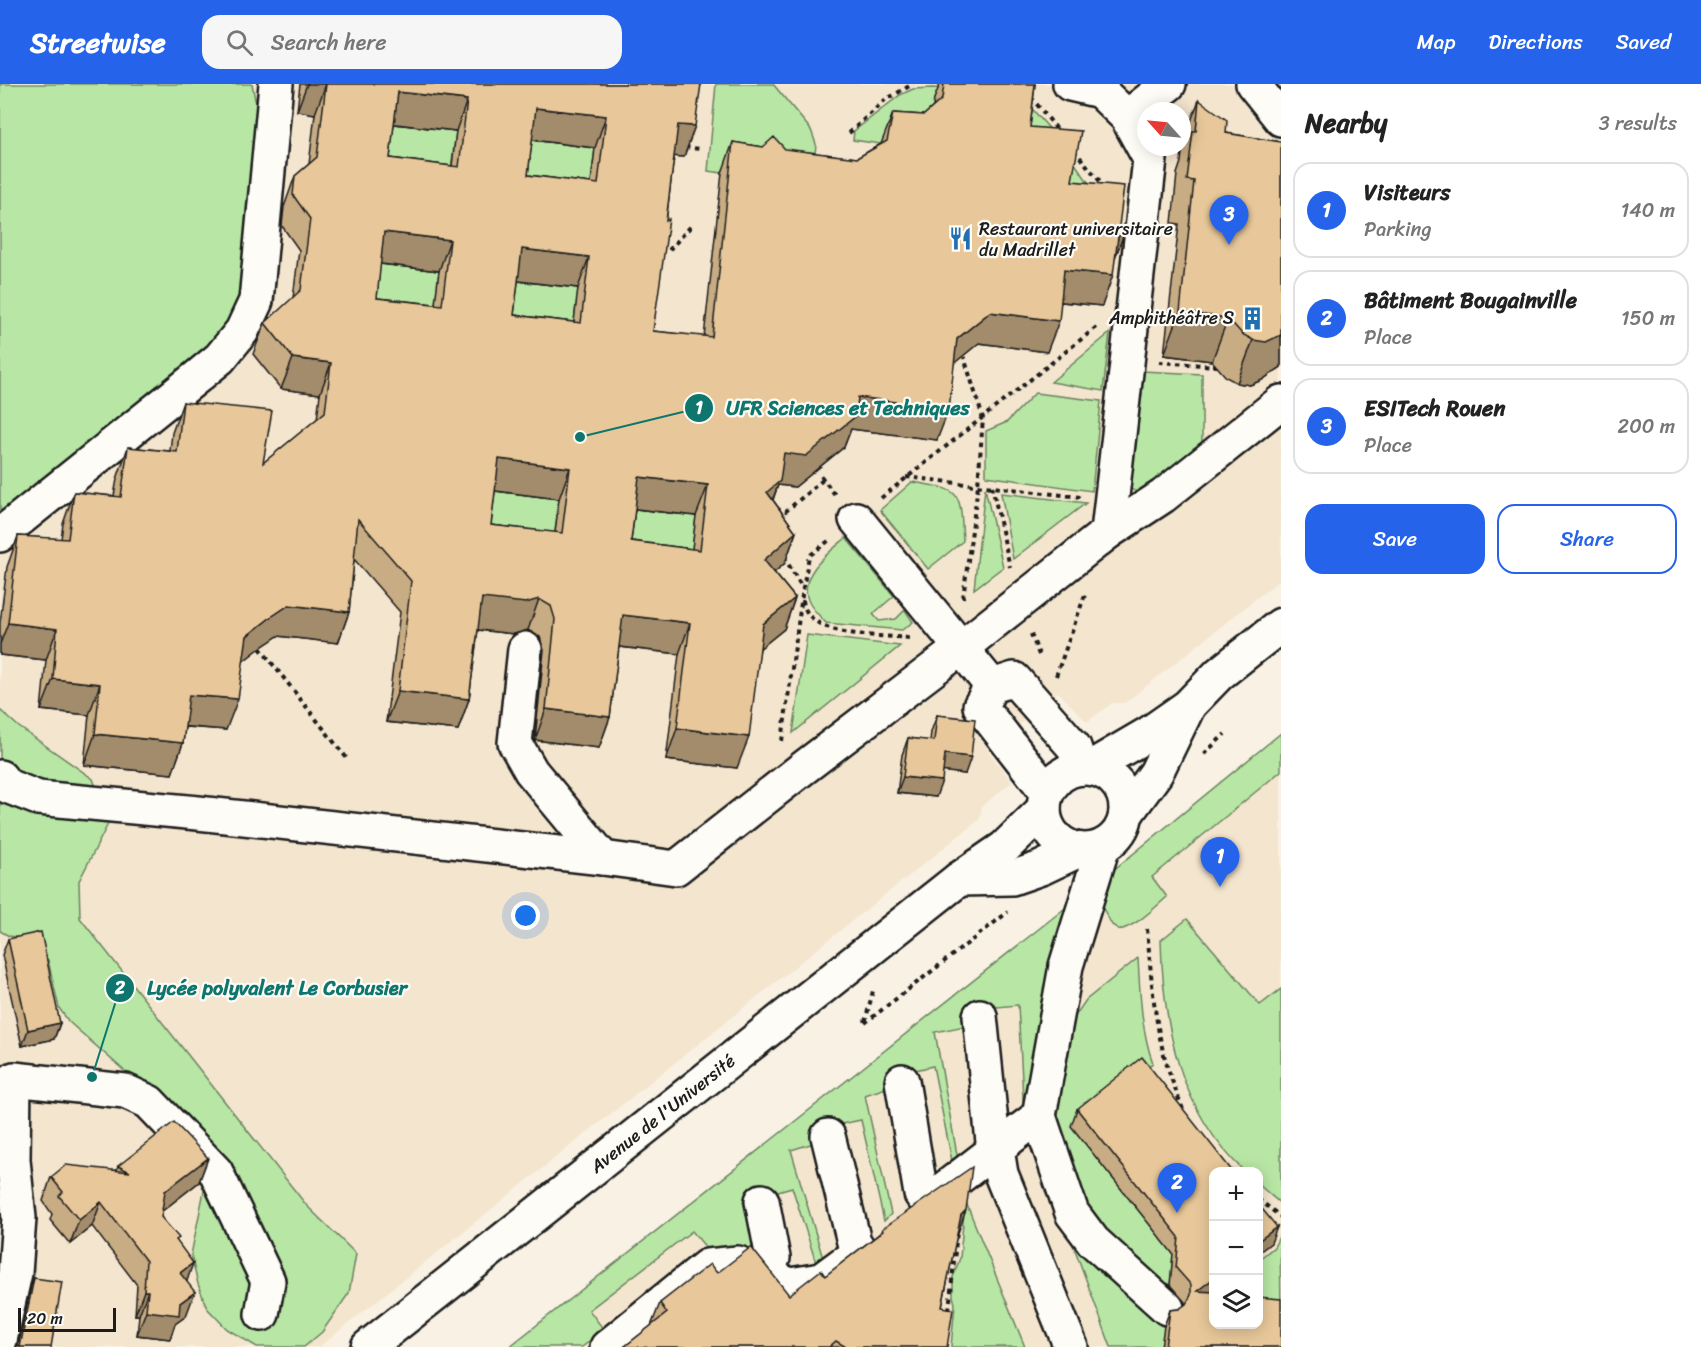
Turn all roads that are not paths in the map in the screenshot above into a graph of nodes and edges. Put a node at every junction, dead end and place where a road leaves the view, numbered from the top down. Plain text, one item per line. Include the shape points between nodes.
1 (276, 84) edge
2 (1070, 84) edge
3 (1169, 84) edge
4 (1253, 84) edge
5 (1127, 117) junction
6 (1281, 119) edge
7 (1281, 402) edge
8 (846, 507) road end
9 (1108, 532) junction
10 (0, 535) edge
11 (1281, 625) edge
12 (961, 648) junction
13 (525, 649) dead end
14 (992, 686) junction
15 (1188, 706) junction
16 (1085, 768) junction
17 (0, 777) edge
18 (1045, 800) junction
19 (1126, 814) junction
20 (1091, 848) junction
21 (603, 858) junction
22 (959, 879) junction
23 (980, 1016) dead end
24 (902, 1080) dead end
25 (1039, 1116) junction
26 (828, 1136) dead end
27 (997, 1149) junction
28 (6, 1155) edge
29 (762, 1201) dead end
30 (908, 1216) junction
31 (860, 1251) junction
32 (765, 1275) junction
33 (1167, 1308) dead end
34 (262, 1314) dead end
35 (0, 1340) edge
36 (368, 1347) edge
37 (607, 1347) edge
38 (1071, 1347) edge

1 - 10 street via 256,301 242,332 220,358
2 - 5 street via 1100,91
3 - 5 street
4 - 6 street
5 - 9 street via 1150,159
7 - 9 street via 1162,496
8 - 12 street
9 - 12 street
11 - 15 street via 1220,674
12 - 14 street
12 - 21 street via 676,868
13 - 21 street via 515,743 531,771
14 - 16 street via 1014,679 1074,747
14 - 18 street via 980,706
15 - 16 street via 1148,734
15 - 19 street via 1156,773
16 - 18 street via 1067,772 1056,780
16 - 19 street via 1113,779 1121,789
17 - 21 street via 7,786 38,798
18 - 20 street via 1045,821 1058,840 1068,847
18 - 22 street, Avenue de l'Université via 1004,848
19 - 20 street via 1114,838
20 - 22 street via 1012,878
20 - 25 street
22 - 36 street, Avenue de l'Université
23 - 27 street via 993,1142
24 - 30 street via 921,1194
25 - 27 street
25 - 33 street via 1072,1213 1093,1241
26 - 31 street via 854,1242
27 - 30 street
27 - 38 street via 1001,1174
28 - 34 street via 14,1079 125,1091 149,1102 216,1172 268,1281
28 - 35 street via 19,1218 15,1273
29 - 32 street via 773,1258
30 - 31 street
31 - 32 street via 821,1280 790,1285
32 - 37 street via 738,1263 708,1266

